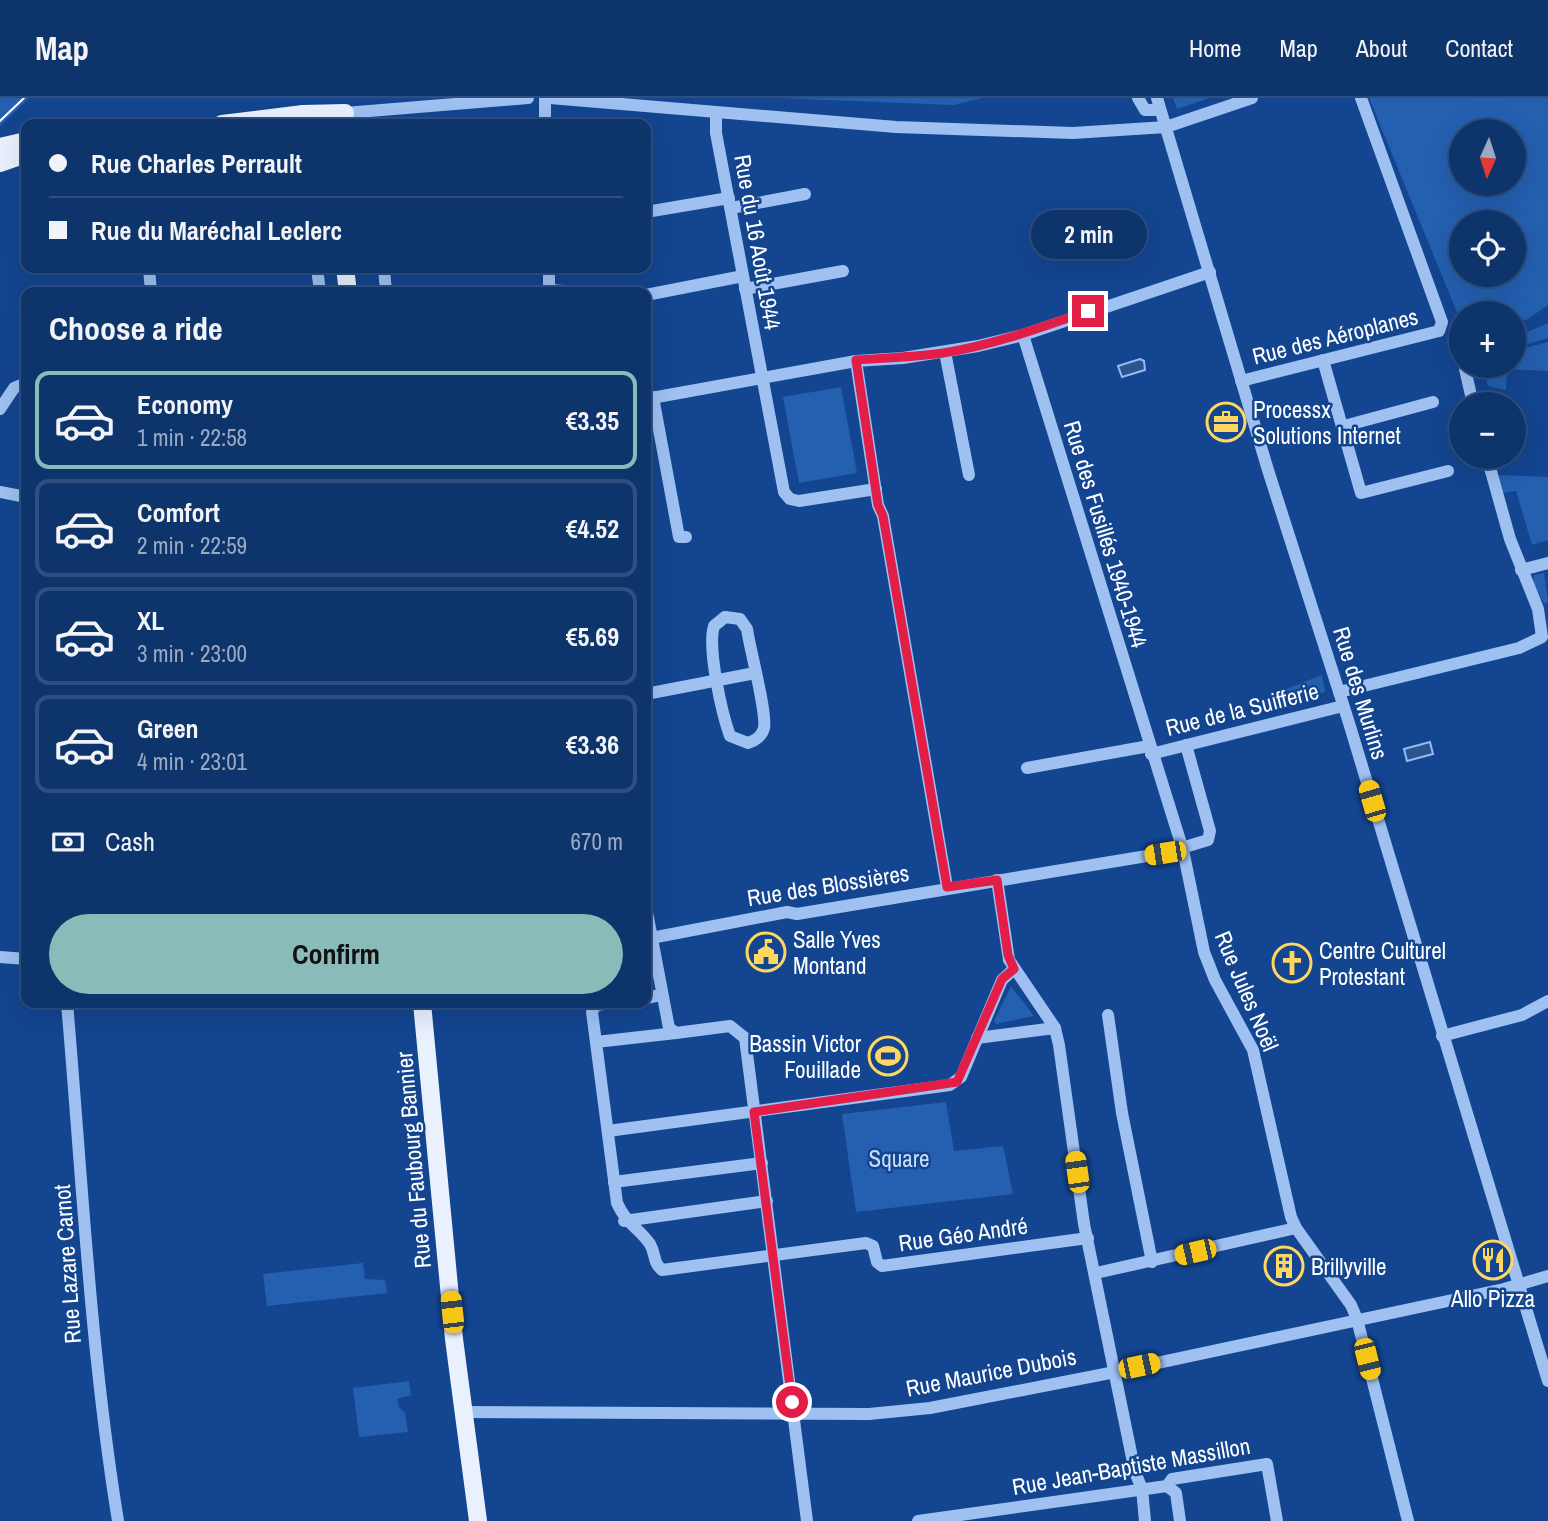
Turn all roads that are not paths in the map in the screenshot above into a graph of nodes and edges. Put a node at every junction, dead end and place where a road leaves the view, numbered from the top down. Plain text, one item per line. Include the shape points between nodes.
1 (528, 98) edge
2 (547, 98) edge
3 (1138, 98) edge
4 (1252, 98) edge
5 (1361, 98) edge
6 (1158, 104) edge
7 (338, 112) edge
8 (716, 112) junction
9 (270, 119) edge
10 (545, 119) edge
11 (1166, 127) junction
12 (21, 142) edge
13 (0, 147) edge
14 (21, 157) edge
15 (0, 163) edge
16 (805, 194) dead end
17 (730, 203) junction
18 (651, 211) edge
19 (843, 271) dead end
20 (1210, 272) junction
21 (744, 283) junction
22 (651, 294) edge
23 (1023, 335) junction
24 (945, 352) junction
25 (856, 360) junction
26 (1324, 360) junction
27 (761, 379) junction
28 (1241, 382) junction
29 (21, 385) edge
30 (651, 398) edge
31 (1433, 402) dead end
32 (651, 403) edge
33 (0, 409) edge
34 (1344, 426) junction
35 (1491, 469) edge
36 (1448, 471) dead end
37 (969, 475) dead end
38 (876, 489) junction
39 (0, 492) edge
40 (21, 496) edge
41 (686, 537) dead end
42 (1548, 563) edge
43 (1521, 570) junction
44 (1545, 636) edge
45 (755, 673) junction
46 (719, 680) junction
47 (1339, 692) junction
48 (651, 693) edge
49 (1343, 706) junction
50 (1186, 745) junction
51 (1150, 750) junction
52 (1027, 768) dead end
53 (1182, 849) junction
54 (997, 880) junction
55 (947, 887) junction
56 (651, 938) edge
57 (651, 947) edge
58 (0, 957) edge
59 (21, 959) edge
60 (1014, 969) junction
61 (662, 995) junction
62 (651, 997) edge
63 (1548, 1001) edge
64 (67, 1008) edge
65 (423, 1008) edge
66 (593, 1008) edge
67 (1108, 1015) dead end
68 (1055, 1028) junction
69 (676, 1033) junction
70 (1442, 1036) junction
71 (977, 1038) junction
72 (596, 1042) junction
73 (754, 1112) junction
74 (608, 1131) junction
75 (762, 1163) junction
76 (614, 1182) junction
77 (767, 1202) junction
78 (624, 1221) junction
79 (1296, 1228) junction
80 (1088, 1238) junction
81 (774, 1256) junction
82 (1152, 1262) junction
83 (1096, 1273) junction
84 (1548, 1276) edge
85 (1518, 1284) junction
86 (1357, 1319) junction
87 (1115, 1372) junction
88 (1548, 1381) edge
89 (463, 1412) junction
90 (793, 1412) junction
91 (1167, 1486) junction
92 (1142, 1489) junction
93 (118, 1521) edge
94 (478, 1521) edge
95 (807, 1521) edge
96 (918, 1521) edge
97 (1145, 1521) edge
98 (1180, 1521) edge
99 (1277, 1521) edge
100 (1408, 1521) edge

1 - 7 street
2 - 8 street
2 - 10 street
3 - 6 street via 1146,110
4 - 11 street
5 - 26 street, Rue des Aéroplanes via 1442,322 1439,331
6 - 11 street, Rue des Murlins
7 - 9 main road
8 - 11 street via 910,128 1073,133
8 - 17 street, Rue du 16 Août 1944
11 - 20 street, Rue des Murlins
12 - 13 main road
14 - 15 main road
16 - 17 street
17 - 18 street
17 - 21 street, Rue du 16 Août 1944
19 - 21 street
20 - 23 street
20 - 28 street, Rue des Murlins
21 - 22 street
21 - 27 street, Rue du 16 Août 1944
23 - 24 street
23 - 51 street, Rue des Fusillés 1940-1944
24 - 25 street
24 - 37 street
25 - 27 street
25 - 38 street
26 - 28 street, Rue des Aéroplanes
26 - 34 street
27 - 30 street
27 - 38 street, Rue du 16 Août 1944 via 784,492 790,499
28 - 47 street, Rue des Murlins
29 - 33 street
31 - 34 street
32 - 41 street via 679,537
34 - 36 street via 1361,493
35 - 43 street
38 - 55 street
39 - 40 street
42 - 43 street
43 - 44 street
44 - 47 street via 1519,648
45 - 46 street
45 - 46 street via 745,625 740,619 725,617 712,632
45 - 46 street via 764,728 748,743 730,736
46 - 48 street
47 - 49 street, Rue des Murlins
49 - 50 street, Rue de la Suifferie
49 - 70 street, Rue des Murlins
50 - 51 street, Rue de la Suifferie
50 - 53 street via 1210,831 1208,839
51 - 52 street, Rue de la Suifferie
51 - 53 street, Rue Jules Noël
53 - 54 street, Rue des Blossières
53 - 79 street, Rue Jules Noël via 1204,952 1253,1050
54 - 55 street, Rue des Blossières
54 - 60 street
55 - 56 street, Rue des Blossières
57 - 61 street
58 - 59 street
60 - 68 street
60 - 71 street via 1002,979
61 - 62 street
61 - 69 street via 666,1021
63 - 70 street via 1522,1015
64 - 93 street, Rue Lazare Carnot via 90,1312
65 - 89 main road, Rue du Faubourg Bannier
66 - 72 street
67 - 82 street
68 - 71 street
68 - 80 street
69 - 72 street
69 - 73 street via 730,1026 739,1030 745,1038
70 - 85 street, Rue des Murlins
71 - 73 street via 961,1077 950,1085
72 - 74 street
73 - 74 street
73 - 75 street
74 - 76 street
75 - 76 street
75 - 77 street
76 - 78 street
77 - 78 street
77 - 81 street
78 - 81 street via 651,1245 654,1263 662,1270
79 - 82 street
79 - 86 street, Rue Jules Noël
80 - 81 street, Rue Géo André via 882,1266 873,1246 866,1243
80 - 83 street
81 - 90 street
82 - 83 street
83 - 87 street
84 - 85 street, Rue Maurice Dubois
85 - 86 street, Rue Maurice Dubois
85 - 88 street, Rue des Murlins
86 - 87 street, Rue Maurice Dubois
86 - 100 street, Rue Jules Noël
87 - 90 street, Rue Maurice Dubois via 930,1408 869,1414
87 - 92 street
89 - 90 street, Rue Maurice Dubois
89 - 94 main road, Rue du Faubourg Bannier
90 - 95 street
91 - 92 street, Rue Jean-Baptiste Massillon
91 - 98 street via 1177,1493
91 - 99 street, Rue Jean-Baptiste Massillon via 1171,1479 1267,1464
92 - 96 street, Rue Jean-Baptiste Massillon
92 - 97 street

